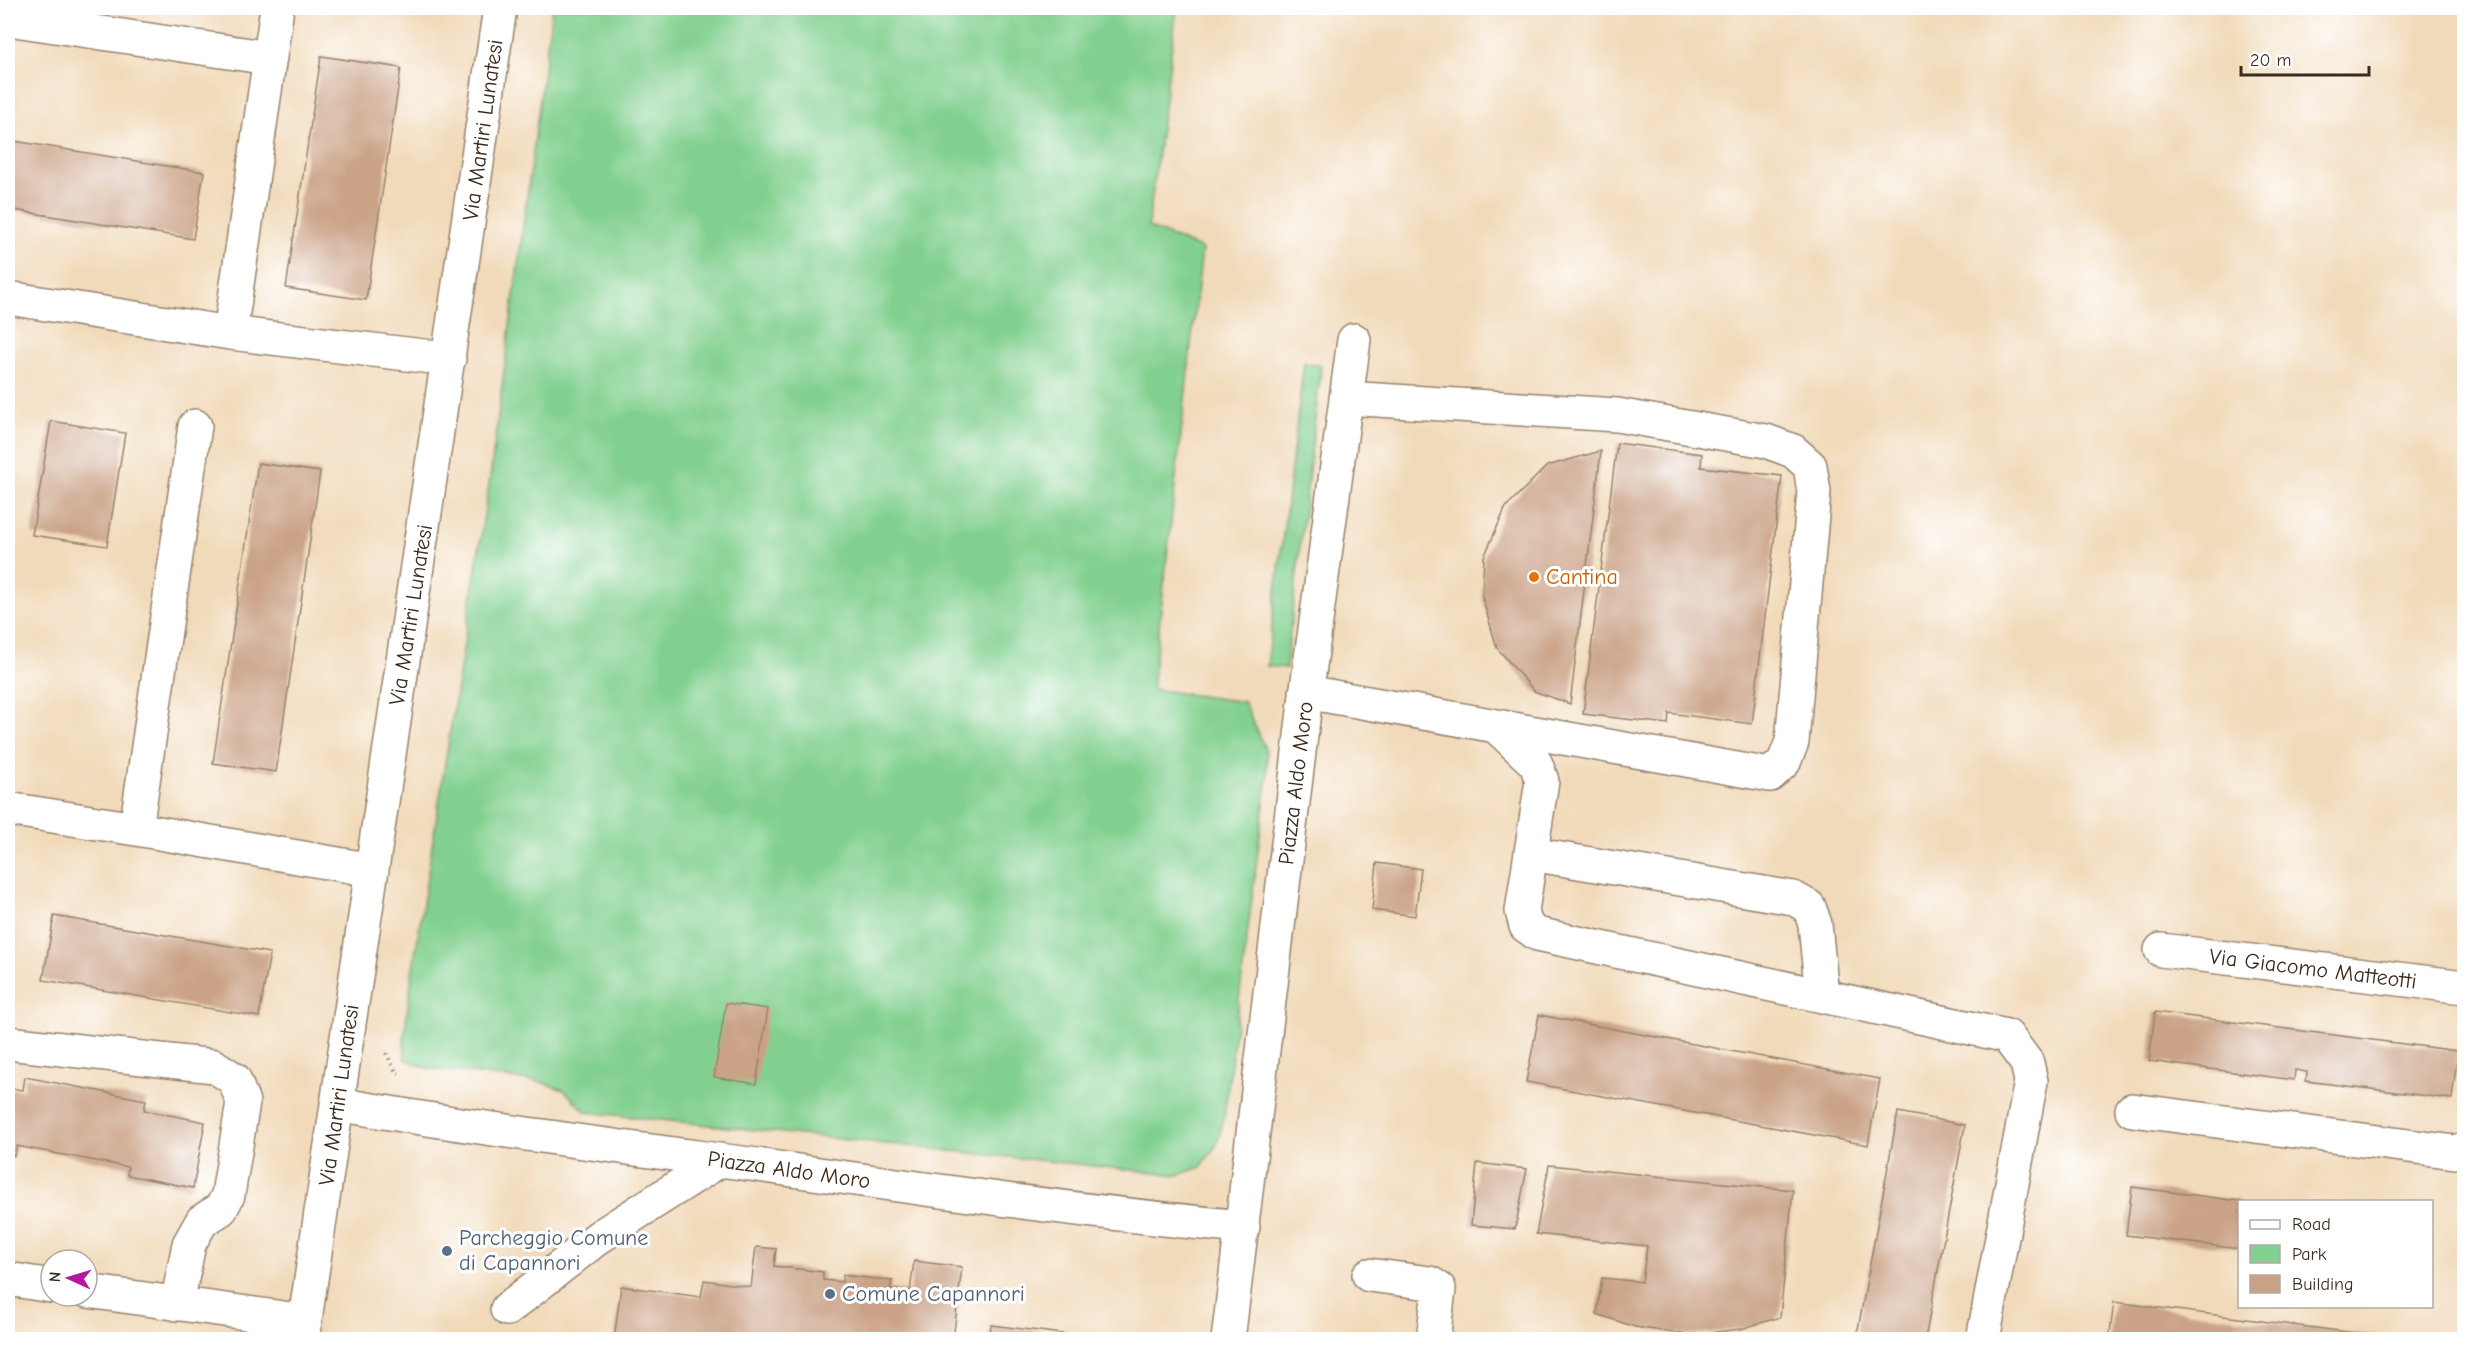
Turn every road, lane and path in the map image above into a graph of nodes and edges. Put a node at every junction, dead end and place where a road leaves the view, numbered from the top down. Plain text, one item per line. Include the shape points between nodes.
1 (278, 8) edge
2 (500, 8) edge
3 (8, 19) edge
4 (270, 58) junction
5 (8, 298) edge
6 (230, 333) junction
7 (1354, 340) dead end
8 (449, 359) junction
9 (1346, 398) junction
10 (195, 426) dead end
11 (1306, 692) junction
12 (1497, 727) junction
13 (8, 809) edge
14 (136, 829) junction
15 (1531, 854) junction
16 (372, 870) junction
17 (2161, 950) dead end
18 (2464, 987) edge
19 (1822, 996) junction
20 (8, 1043) edge
21 (385, 1052) dead end
22 (404, 1075) dead end
23 (337, 1104) junction
24 (2132, 1110) dead end
25 (2464, 1149) edge
26 (720, 1160) junction
27 (1242, 1227) junction
28 (1369, 1275) dead end
29 (8, 1279) edge
30 (39, 1284) edge
31 (99, 1293) edge
32 (177, 1304) junction
33 (507, 1309) dead end
34 (304, 1330) edge
35 (1228, 1340) edge
36 (1433, 1340) edge
37 (1983, 1340) edge

1 - 4 street
2 - 8 street, Via Martiri Lunatesi
3 - 4 street
4 - 6 street
5 - 6 street
6 - 8 street
7 - 9 street, Piazza Aldo Moro
8 - 16 street, Via Martiri Lunatesi
9 - 11 street, Piazza Aldo Moro
9 - 12 street via 1617,415 1766,441 1793,451 1810,466 1814,492 1792,742 1784,762 1770,775
10 - 14 street
11 - 12 street
11 - 27 street, Piazza Aldo Moro
12 - 15 street via 1536,765 1542,781
13 - 14 street
14 - 16 street
15 - 19 street via 1793,898 1809,907 1815,924
15 - 19 street via 1522,911 1526,926 1537,934
16 - 23 street, Via Martiri Lunatesi
17 - 18 street, Via Giacomo Matteotti
19 - 37 street via 2007,1036 2027,1063 2031,1081
20 - 32 street via 214,1066 234,1079 243,1102 228,1195 221,1209 202,1221 189,1244
21 - 22 path via 396,1072
23 - 26 street, Piazza Aldo Moro
23 - 34 street, Via Martiri Lunatesi
24 - 25 street via 2455,1152
26 - 27 street, Piazza Aldo Moro
26 - 33 street via 599,1238
27 - 35 street, Piazza Aldo Moro
28 - 36 street via 1430,1283 1439,1289
29 - 30 street
31 - 32 street, Via Martiri Lunatesi
32 - 34 street, Via Martiri Lunatesi

